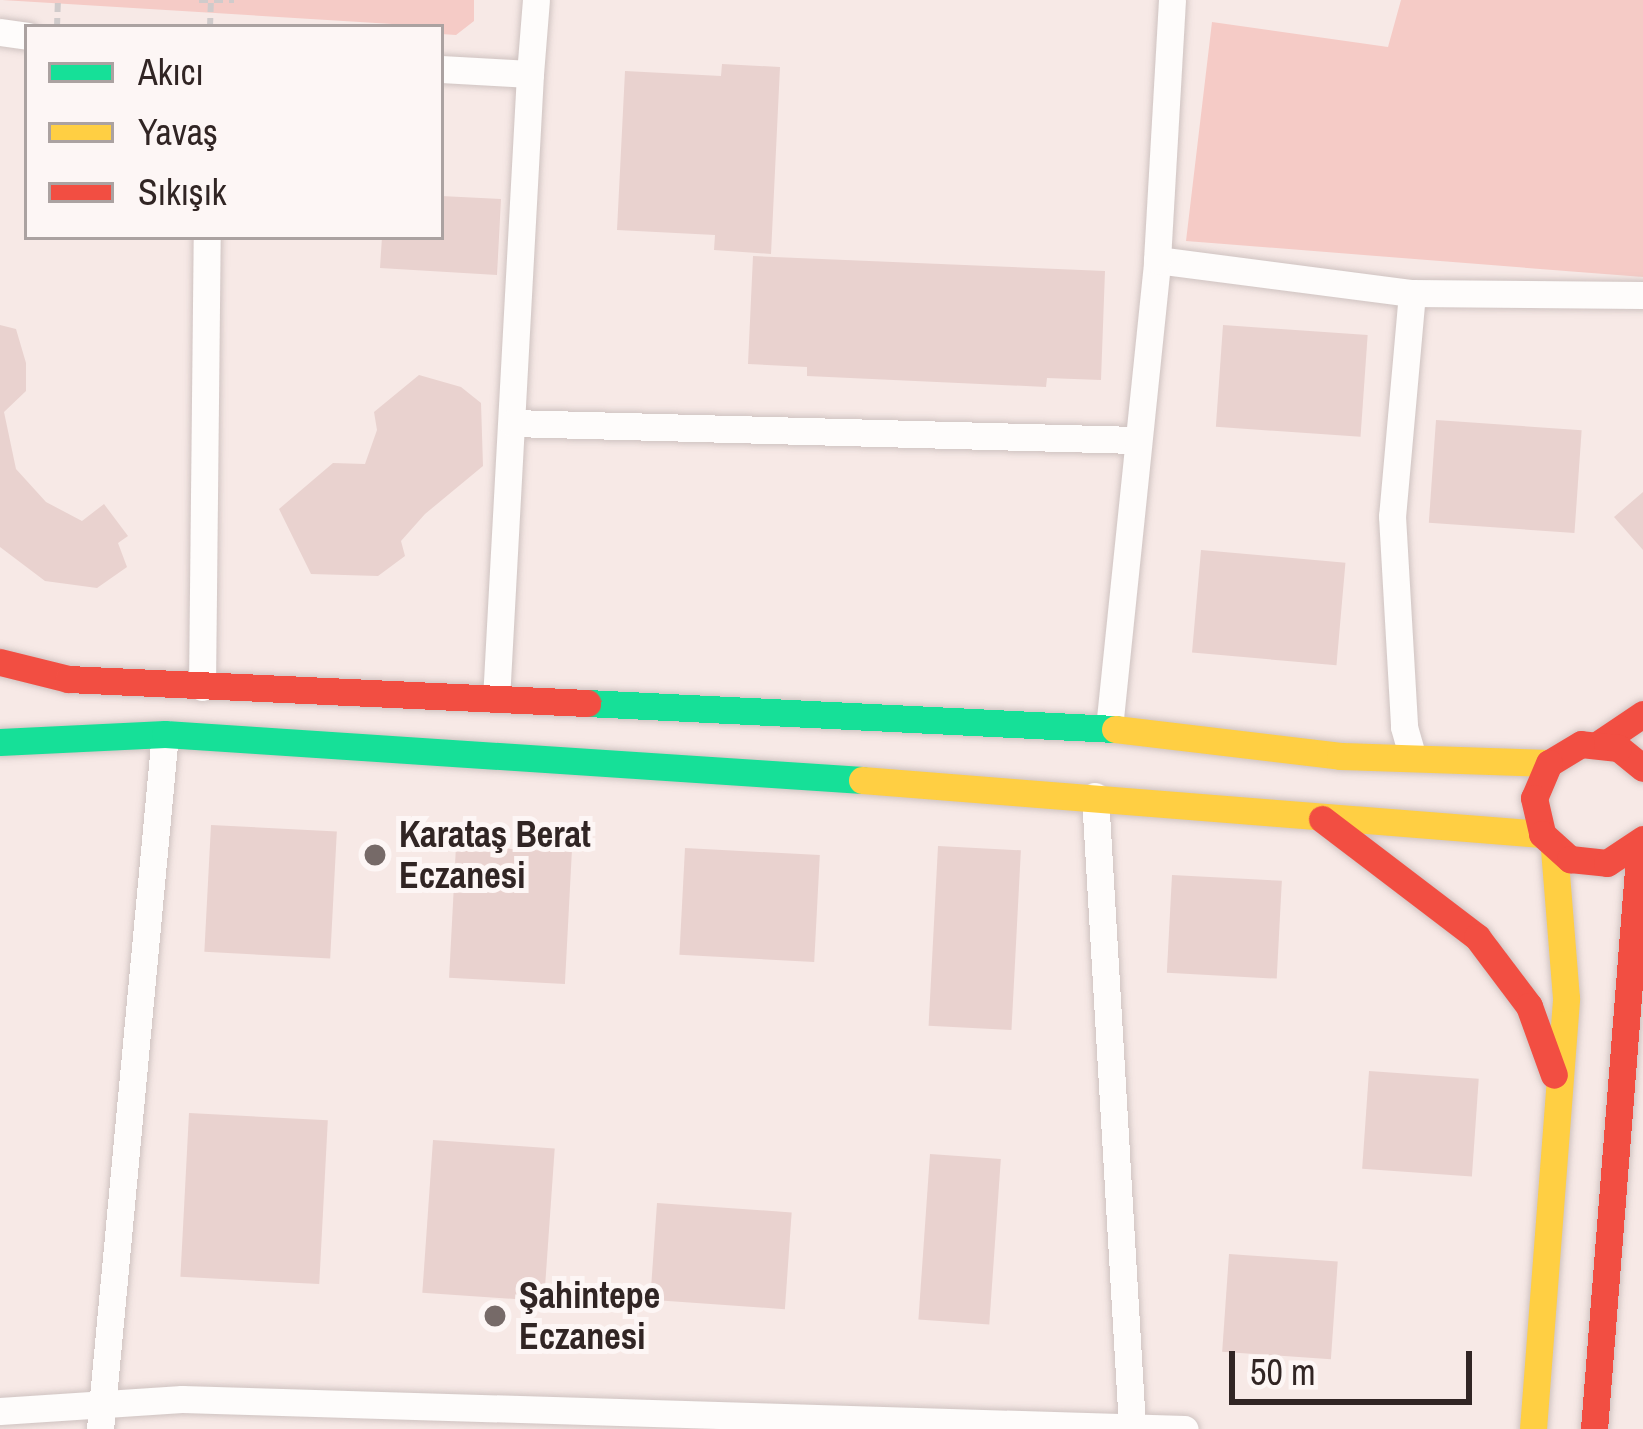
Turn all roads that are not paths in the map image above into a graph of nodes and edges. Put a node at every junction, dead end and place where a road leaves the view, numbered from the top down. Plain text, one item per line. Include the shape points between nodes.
1 (536, 0) edge
2 (1172, 0) edge
3 (444, 69) edge
4 (530, 74) junction
5 (207, 240) edge
6 (1157, 260) junction
7 (1412, 292) junction
8 (1643, 296) edge
9 (512, 423) junction
10 (1136, 440) junction
11 (0, 662) edge
12 (202, 687) junction
13 (496, 699) junction
14 (1643, 714) edge
15 (1109, 728) junction
16 (165, 734) junction
17 (0, 742) edge
18 (1600, 743) junction
19 (1413, 758) junction
20 (1549, 763) junction
21 (1643, 768) edge
22 (1096, 796) junction
23 (1322, 820) junction
24 (1641, 841) edge
25 (1548, 842) junction
26 (1559, 1090) junction
27 (0, 1411) edge
28 (101, 1417) edge
29 (858, 1424) edge
30 (1132, 1427) edge
31 (1186, 1429) edge
32 (1533, 1429) edge
33 (1594, 1429) edge

1 - 4 street
2 - 6 street
3 - 4 street
4 - 9 street
5 - 12 street
6 - 7 street
6 - 10 street
7 - 8 street
7 - 19 street via 1392,516
9 - 10 street
9 - 13 street
10 - 15 street
11 - 12 street via 68,679
12 - 13 street
13 - 15 street
14 - 18 street
15 - 19 street
16 - 17 street
16 - 22 street
16 - 28 street
18 - 20 street
18 - 21 street
19 - 20 street
20 - 25 street via 1534,798
22 - 23 street
22 - 30 street
23 - 25 street via 1435,820
23 - 26 street via 1477,937 1529,1006
24 - 25 street via 1607,863
24 - 33 street
25 - 26 street via 1566,998
26 - 32 street
27 - 28 street
28 - 29 street via 182,1400
29 - 30 street
30 - 31 street

